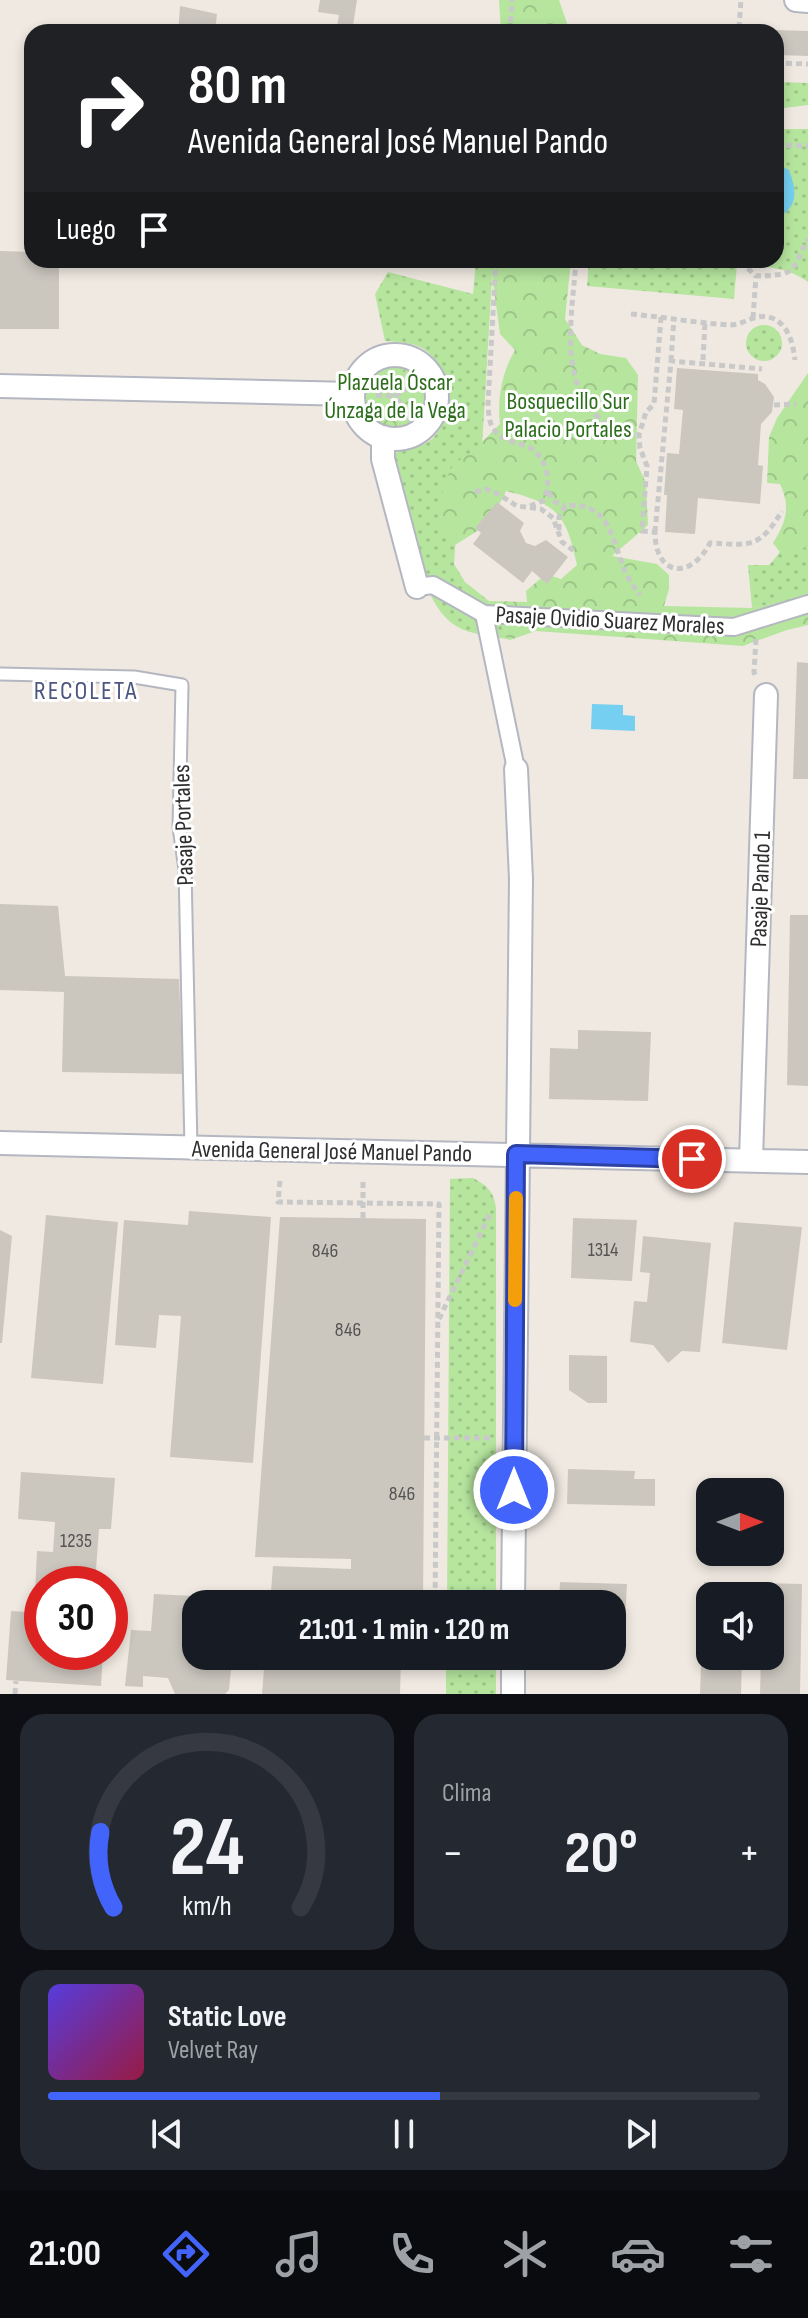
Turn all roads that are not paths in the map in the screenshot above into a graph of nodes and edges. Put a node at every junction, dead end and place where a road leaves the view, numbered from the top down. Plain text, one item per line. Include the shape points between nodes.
1 (796, 0) edge
2 (808, 1) edge
3 (0, 386) edge
4 (353, 394) junction
5 (383, 437) junction
6 (417, 587) joint
7 (808, 604) edge
8 (484, 614) junction
9 (0, 674) edge
10 (766, 695) road end
11 (516, 769) joint
12 (0, 1143) edge
13 (191, 1148) junction
14 (516, 1154) junction
15 (751, 1160) junction
16 (808, 1162) edge
17 (513, 1590) edge
18 (513, 1670) edge
19 (513, 1694) edge

1 - 2 street
3 - 4 street
4 - 5 street via 362,423
4 - 5 street via 361,371 382,357 409,357 430,373 437,398 428,422 408,436
5 - 6 street via 383,459
6 - 8 street, Pasaje Ovidio Suarez Morales via 433,585
7 - 8 street, Pasaje Ovidio Suarez Morales via 734,627
8 - 11 street
9 - 13 lane, Pasaje Portales via 134,677 182,685 179,827 185,870
10 - 15 street, Pasaje Pando 1
11 - 14 street via 521,879
12 - 13 street, Avenida General José Manuel Pando
13 - 14 street, Avenida General José Manuel Pando
14 - 15 street, Avenida General José Manuel Pando
14 - 17 street
15 - 16 street, Avenida General José Manuel Pando
18 - 19 street

